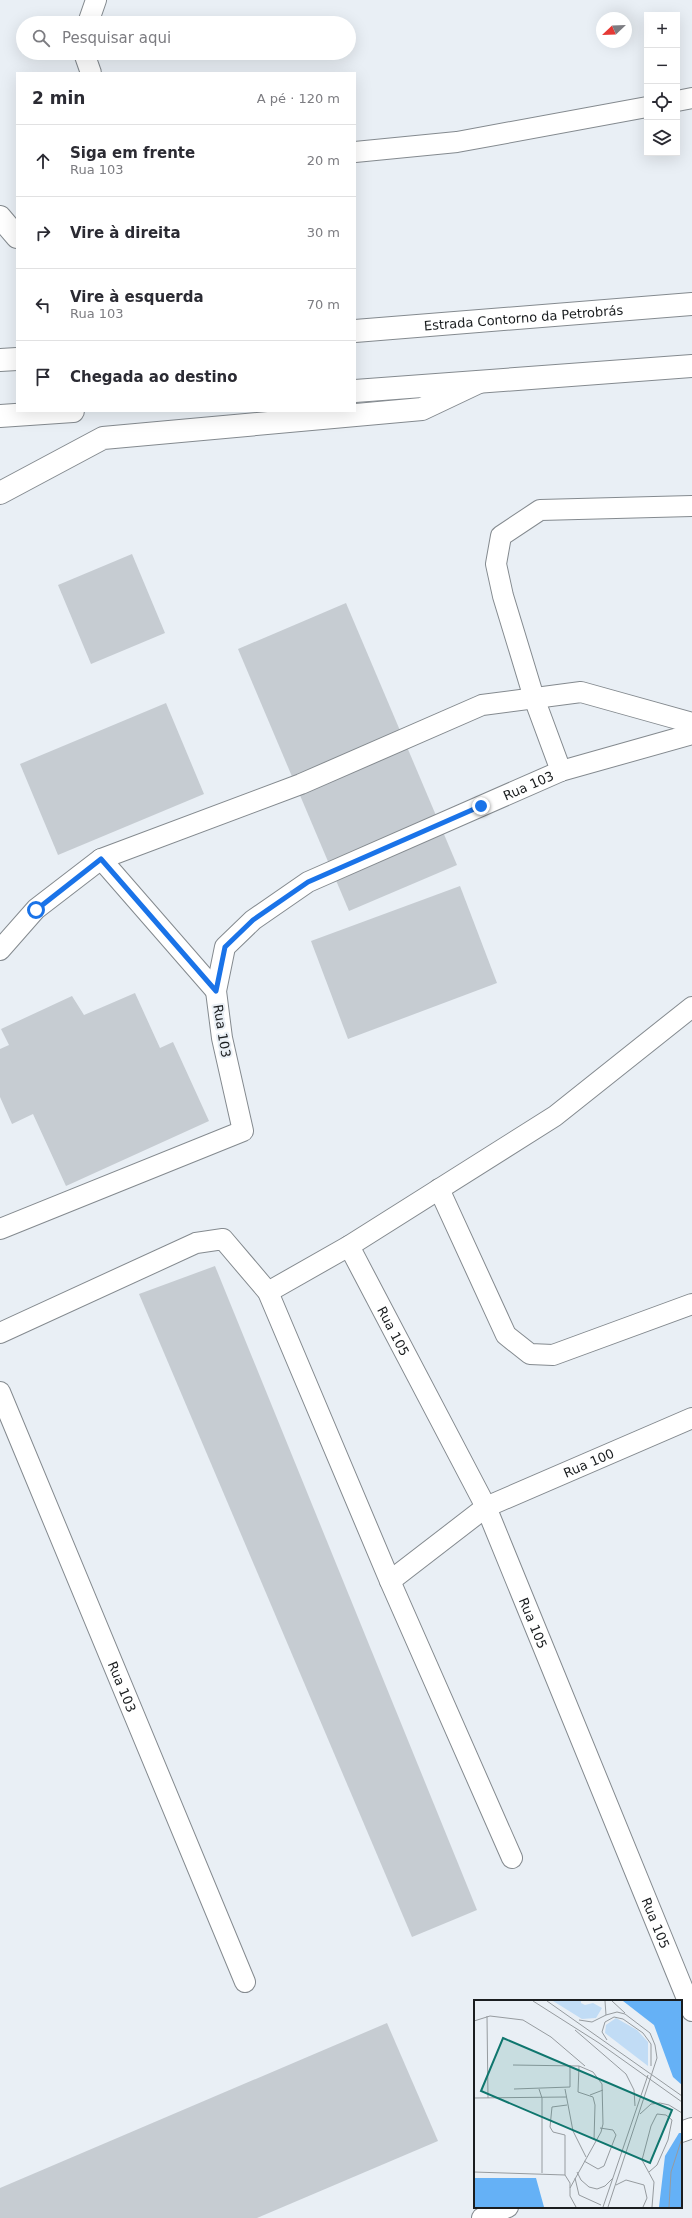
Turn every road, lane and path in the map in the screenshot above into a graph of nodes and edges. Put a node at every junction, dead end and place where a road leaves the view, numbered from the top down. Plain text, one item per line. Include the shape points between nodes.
1 (96, 0) edge
2 (90, 16) edge
3 (86, 60) edge
4 (91, 72) edge
5 (692, 98) edge
6 (680, 100) edge
7 (644, 108) edge
8 (356, 152) edge
9 (0, 217) edge
10 (16, 236) edge
11 (692, 304) edge
12 (356, 331) edge
13 (16, 359) edge
14 (0, 360) edge
15 (692, 366) edge
16 (478, 382) junction
17 (356, 391) edge
18 (58, 412) edge
19 (0, 416) edge
20 (0, 493) edge
21 (692, 506) edge
22 (534, 698) junction
23 (692, 723) edge
24 (692, 734) edge
25 (561, 771) junction
26 (101, 859) junction
27 (0, 950) edge
28 (216, 991) junction
29 (692, 1007) edge
30 (440, 1189) junction
31 (0, 1229) edge
32 (349, 1246) junction
33 (268, 1292) junction
34 (692, 1304) edge
35 (0, 1333) edge
36 (0, 1392) edge
37 (692, 1418) edge
38 (486, 1507) junction
39 (390, 1581) junction
40 (512, 1858) dead end
41 (245, 1982) dead end
42 (692, 2011) edge
43 (692, 2128) edge
44 (682, 2132) edge
45 (506, 2208) edge
46 (482, 2218) edge

1 - 2 lane
3 - 4 lane
5 - 6 lane
7 - 8 lane via 456,142
9 - 10 main road
11 - 12 main road, Estrada Contorno da Petrobrás
13 - 14 main road
15 - 16 main road
16 - 17 main road
16 - 20 main road via 422,409 103,438
18 - 19 main road
21 - 22 lane via 540,510 502,536 496,564
22 - 23 lane via 581,692
22 - 25 lane
22 - 26 lane via 482,705 301,784
24 - 25 lane, Rua 103
25 - 28 lane, Rua 103 via 308,882 253,920 225,947
26 - 27 lane via 36,910
26 - 28 lane
28 - 31 lane, Rua 103 via 222,1038 243,1131
29 - 30 lane via 555,1116
30 - 32 lane
30 - 34 lane via 506,1335 530,1354 553,1355
32 - 33 lane
32 - 38 lane, Rua 105
33 - 35 lane via 223,1239 196,1243
33 - 39 lane
36 - 41 lane, Rua 103
37 - 38 lane, Rua 100
38 - 39 lane, Rua 100
38 - 42 lane, Rua 105
39 - 40 lane
43 - 44 lane
45 - 46 lane

